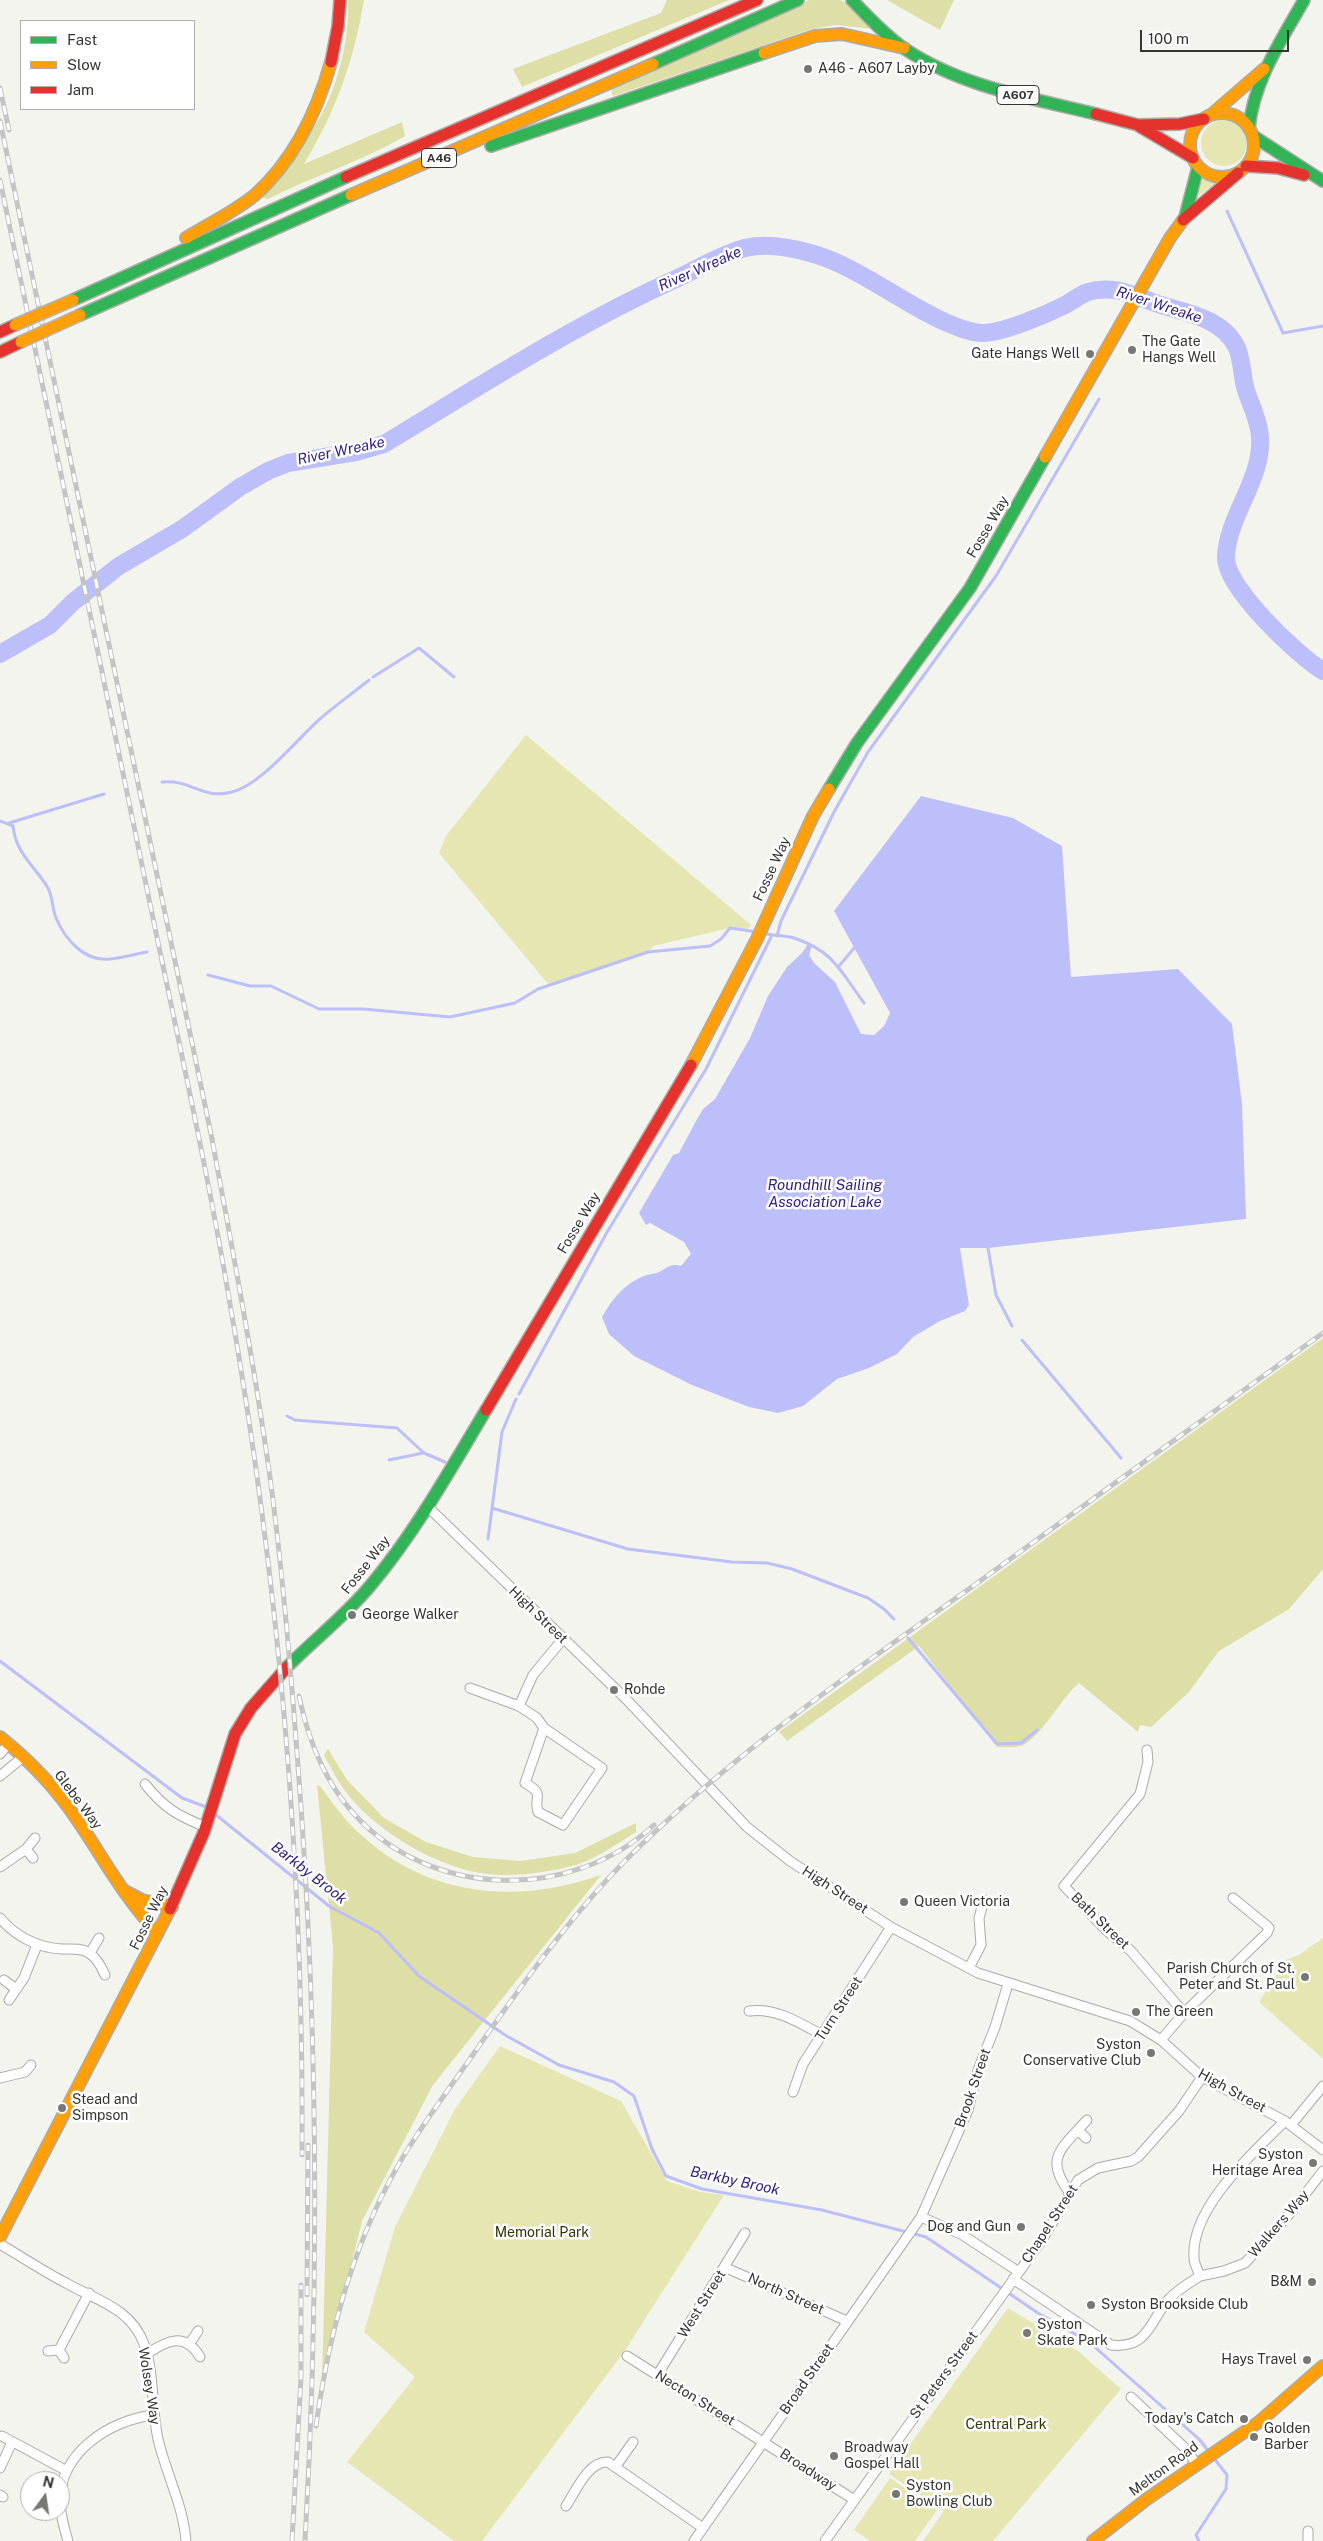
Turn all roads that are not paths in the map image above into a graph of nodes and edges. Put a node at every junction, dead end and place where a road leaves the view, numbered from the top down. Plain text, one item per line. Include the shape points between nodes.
1 (340, 0) edge
2 (757, 0) edge
3 (798, 0) edge
4 (852, 0) edge
5 (1304, 0) edge
6 (904, 48) junction
7 (1267, 66) junction
8 (1207, 117) junction
9 (1138, 125) junction
10 (1251, 132) junction
11 (443, 157) junction
12 (1195, 162) junction
13 (1242, 170) junction
14 (1322, 180) edge
15 (1185, 217) junction
16 (161, 259) junction
17 (0, 332) edge
18 (0, 352) edge
19 (428, 1508) junction
20 (563, 1639) junction
21 (470, 1688) dead end
22 (519, 1706) junction
23 (544, 1728) junction
24 (4, 1740) edge
25 (1147, 1750) dead end
26 (0, 1754) edge
27 (23, 1757) junction
28 (0, 1776) edge
29 (145, 1784) dead end
30 (208, 1822) junction
31 (35, 1838) dead end
32 (26, 1849) junction
33 (33, 1858) dead end
34 (0, 1867) edge
35 (123, 1890) junction
36 (1233, 1898) dead end
37 (984, 1900) dead end
38 (172, 1907) junction
39 (0, 1918) edge
40 (891, 1928) junction
41 (158, 1933) junction
42 (99, 1938) dead end
43 (37, 1945) junction
44 (90, 1953) junction
45 (969, 1968) junction
46 (105, 1975) dead end
47 (4, 1980) dead end
48 (1008, 1984) junction
49 (16, 1989) junction
50 (9, 2000) dead end
51 (749, 2010) dead end
52 (1184, 2013) junction
53 (822, 2035) junction
54 (1161, 2040) junction
55 (31, 2066) dead end
56 (1202, 2077) junction
57 (0, 2078) edge
58 (1323, 2086) edge
59 (793, 2092) dead end
60 (1087, 2120) dead end
61 (1288, 2123) junction
62 (1078, 2130) junction
63 (1086, 2138) dead end
64 (1055, 2141) dead end
65 (1064, 2147) junction
66 (1323, 2150) edge
67 (1323, 2171) edge
68 (1070, 2192) junction
69 (921, 2217) junction
70 (745, 2233) dead end
71 (0, 2237) edge
72 (0, 2244) edge
73 (724, 2267) junction
74 (1200, 2276) junction
75 (1014, 2278) junction
76 (89, 2293) junction
77 (847, 2322) junction
78 (198, 2331) dead end
79 (190, 2343) junction
80 (48, 2351) dead end
81 (146, 2354) junction
82 (627, 2356) dead end
83 (200, 2357) dead end
84 (1323, 2366) edge
85 (658, 2374) junction
86 (1131, 2397) dead end
87 (154, 2415) junction
88 (2, 2436) dead end
89 (763, 2440) junction
90 (12, 2442) junction
91 (633, 2442) dead end
92 (1199, 2462) junction
93 (616, 2466) junction
94 (0, 2468) edge
95 (67, 2471) joint
96 (853, 2499) junction
97 (566, 2506) dead end
98 (62, 2521) edge
99 (703, 2528) junction
100 (68, 2541) edge
101 (186, 2541) edge
102 (694, 2541) edge
103 (825, 2541) edge
104 (1093, 2541) edge

1 - 16 main road via 340,27 333,62 310,120 286,158 255,194 180,241
2 - 16 main road, A46
3 - 11 main road, A46
4 - 6 main road, A607
5 - 7 main road
6 - 9 main road, A607 via 930,64 976,84
6 - 11 main road via 842,34 815,36 466,154
7 - 8 main road
7 - 10 main road via 1251,107
8 - 9 main road, A607 via 1180,124
8 - 10 main road via 1234,116
8 - 12 main road via 1191,138
9 - 12 main road, A607
10 - 13 main road via 1253,154
10 - 14 main road
11 - 18 main road, A46, bridge via 332,203
12 - 13 main road via 1215,177 1228,177
12 - 15 main road, Fosse Way
13 - 14 main road via 1278,168
13 - 15 main road, Fosse Way
15 - 19 main road, Fosse Way via 970,588 836,776 813,816 757,939 693,1061
16 - 17 main road, A46, bridge
19 - 20 street, High Street
19 - 30 main road, Fosse Way via 352,1606 255,1702 233,1740
20 - 22 street via 533,1675
20 - 40 street, High Street via 627,1700 747,1827 790,1861
21 - 22 street
22 - 23 street via 537,1718
23 - 23 street via 525,1783 536,1789 539,1795 538,1812 563,1825 602,1768
24 - 26 street
24 - 27 main road, Glebe Way
25 - 52 street, Bath Street via 1148,1762 1140,1794 1064,1886 1131,1952
27 - 28 street
27 - 35 main road, Glebe Way via 75,1816
29 - 30 street via 174,1813
30 - 38 main road, Fosse Way
31 - 32 street
32 - 33 street
32 - 34 street
35 - 38 main road via 142,1900
35 - 41 main road, Glebe Way via 138,1913
36 - 52 street via 1269,1928 1267,1934
37 - 45 street via 979,1918 981,1945
38 - 41 main road, Fosse Way
39 - 43 street
40 - 45 street, High Street
40 - 53 street, Turn Street
41 - 71 main road, Fosse Way via 123,2006
42 - 44 street
43 - 44 street
43 - 49 street
44 - 46 street
45 - 48 street, High Street
47 - 49 street
48 - 54 street, High Street via 1130,2021
48 - 69 street, Brook Street via 978,2070 968,2110
49 - 50 street
51 - 53 street via 761,2009 777,2014
52 - 54 street
53 - 59 street, Turn Street via 803,2064
54 - 56 street, High Street
55 - 57 street via 25,2072
56 - 61 street, High Street
56 - 68 street, Chapel Street via 1179,2111 1143,2152 1131,2161 1098,2168 1078,2180
58 - 61 street
60 - 62 street
61 - 66 street, High Street
61 - 74 street via 1251,2155 1208,2209 1194,2245 1194,2260
62 - 63 street
62 - 65 street
64 - 65 street
65 - 68 street via 1055,2165 1059,2179
67 - 74 street, Walkers Way via 1292,2212 1245,2263
68 - 75 street, Chapel Street via 1042,2240
69 - 75 street via 961,2234
69 - 77 street, Broad Street
70 - 73 street, West Street
72 - 76 street, Wolsey Way via 67,2284
73 - 77 street, North Street
73 - 85 street, West Street
74 - 75 street via 1170,2298 1142,2339 1122,2346 1111,2345
75 - 96 street, St Peters Street
76 - 80 street via 62,2354
76 - 81 street, Wolsey Way via 131,2321
77 - 89 street, Broad Street
78 - 79 street
79 - 81 street via 169,2342
79 - 83 street
81 - 87 street, Wolsey Way via 152,2380
82 - 85 street, Necton Street
84 - 92 main road, Melton Road via 1259,2422
85 - 89 street, Necton Street
86 - 92 street
87 - 95 street via 122,2422 92,2438
87 - 101 street, Wolsey Way via 162,2455 181,2508
88 - 90 street
89 - 96 street, Broadway
89 - 99 street, Broad Street
90 - 94 street
90 - 95 street
91 - 93 street
92 - 104 main road, Melton Road
93 - 97 street via 608,2462 595,2464
93 - 99 street
96 - 103 street, St Peters Street
98 - 100 street
99 - 102 street, Broad Street

